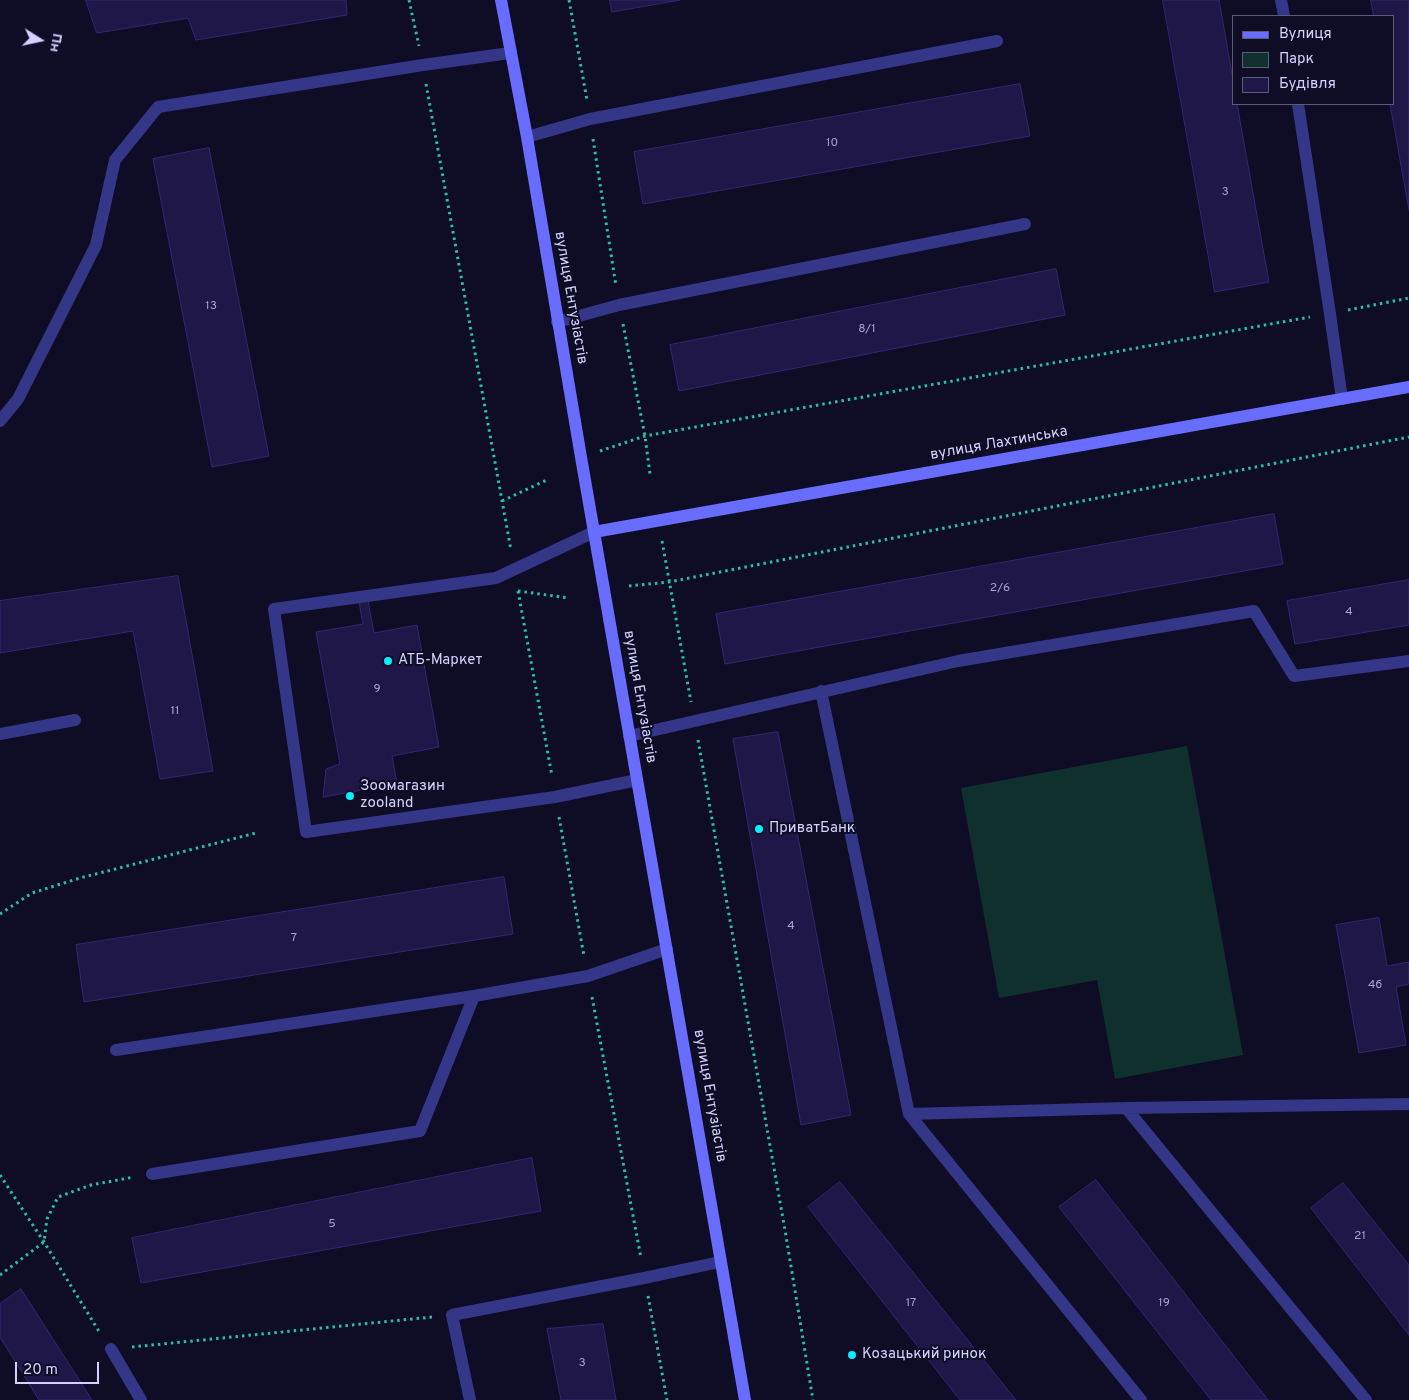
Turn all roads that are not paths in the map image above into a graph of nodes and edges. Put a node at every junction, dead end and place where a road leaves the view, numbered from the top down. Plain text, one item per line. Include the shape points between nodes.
1 (501, 0) edge
2 (1282, 0) edge
3 (1284, 15) edge
4 (997, 41) dead end
5 (510, 53) junction
6 (1298, 105) edge
7 (526, 137) junction
8 (1025, 224) dead end
9 (557, 322) junction
10 (1409, 387) edge
11 (1342, 399) junction
12 (0, 421) edge
13 (594, 532) junction
14 (1409, 661) edge
15 (821, 692) junction
16 (75, 720) dead end
17 (0, 734) edge
18 (629, 736) junction
19 (637, 780) junction
20 (667, 949) junction
21 (474, 996) junction
22 (116, 1050) dead end
23 (1409, 1104) edge
24 (1126, 1108) junction
25 (909, 1114) junction
26 (152, 1174) road end
27 (720, 1260) junction
28 (110, 1349) road end
29 (141, 1400) edge
30 (470, 1400) edge
31 (745, 1400) edge
32 (1142, 1400) edge
33 (1366, 1400) edge

1 - 5 street, вулиця Ентузіастів
2 - 3 lane
4 - 7 lane via 590,119
5 - 7 street, вулиця Ентузіастів
5 - 12 lane via 158,107 115,160 96,245 18,399
6 - 11 lane
7 - 9 street, вулиця Ентузіастів
8 - 9 lane via 619,305
9 - 13 street, вулиця Ентузіастів
10 - 11 street, вулиця Лахтинська
11 - 13 street, вулиця Лахтинська
13 - 18 street, вулиця Ентузіастів
13 - 19 lane via 496,578 274,609 306,832 555,797
14 - 15 lane via 1294,676 1254,611 958,661
15 - 18 lane
15 - 25 lane
16 - 17 lane
18 - 19 street, вулиця Ентузіастів
19 - 20 street, вулиця Ентузіастів
20 - 21 lane via 588,976
20 - 27 street, вулиця Ентузіастів
21 - 22 lane
21 - 26 lane via 420,1130
23 - 24 lane
24 - 25 lane
24 - 33 lane
25 - 32 lane
27 - 30 lane via 452,1315
27 - 31 street, вулиця Ентузіастів
28 - 29 lane

